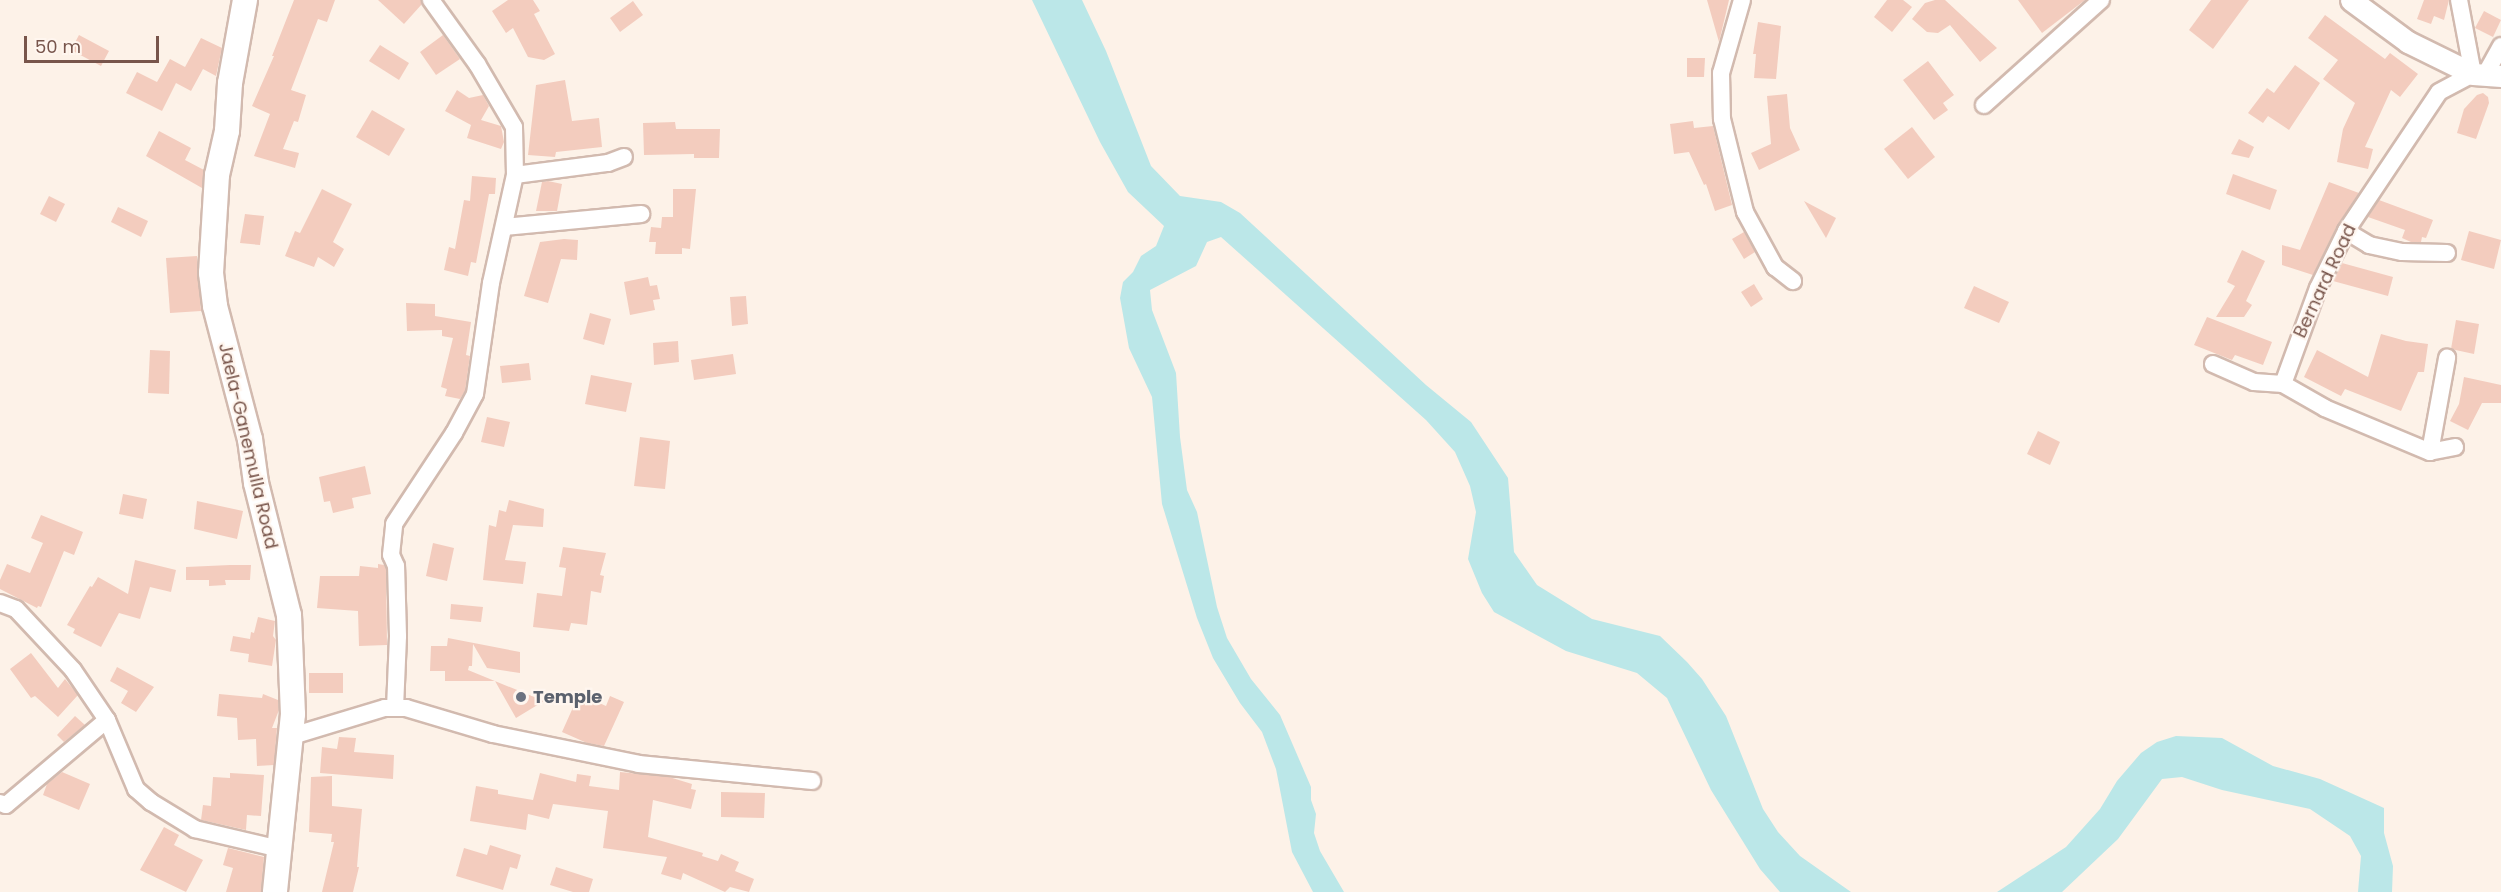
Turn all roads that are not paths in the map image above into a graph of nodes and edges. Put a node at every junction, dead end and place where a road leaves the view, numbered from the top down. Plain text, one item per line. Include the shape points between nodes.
1 (245, 0) edge
2 (431, 0) edge
3 (1742, 0) edge
4 (2101, 0) edge
5 (2351, 0) edge
6 (2459, 0) edge
7 (2501, 46) edge
8 (2486, 75) edge
9 (1984, 105) dead end
10 (624, 157) dead end
11 (515, 175) junction
12 (641, 214) dead end
13 (504, 227) junction
14 (2346, 231) junction
15 (2447, 253) dead end
16 (1793, 280) dead end
17 (2447, 358) dead end
18 (2212, 364) dead end
19 (2283, 384) junction
20 (2455, 447) dead end
21 (2430, 452) junction
22 (0, 603) edge
23 (395, 708) junction
24 (106, 720) junction
25 (292, 736) junction
26 (812, 781) dead end
27 (0, 803) edge
28 (280, 849) junction
29 (275, 892) edge

1 - 25 main road, Jaela-Ganemulla Road via 217,175 211,273 215,306 250,439 256,483 289,615
2 - 11 street via 477,64 514,127
3 - 16 street via 1721,73 1722,119 1745,212 1775,267
4 - 9 street
5 - 8 street via 2408,42
6 - 8 street
7 - 8 street
8 - 14 street, Bernard Road via 2439,92
10 - 11 street via 608,163
11 - 13 street
12 - 13 street
13 - 23 street via 491,283 475,394 394,524 391,555 396,566 398,636
14 - 15 street via 2369,244 2402,252
14 - 19 street, Bernard Road via 2318,288
17 - 21 street
18 - 19 street via 2254,382
19 - 21 street via 2325,408
20 - 21 street
22 - 24 street via 16,609 37,629 73,670
23 - 25 street
23 - 26 street via 493,734 639,764
24 - 27 street via 6,805
24 - 28 street via 136,789 151,802 195,829
25 - 28 main road, Jaela-Ganemulla Road
28 - 29 main road, Jaela-Ganemulla Road

